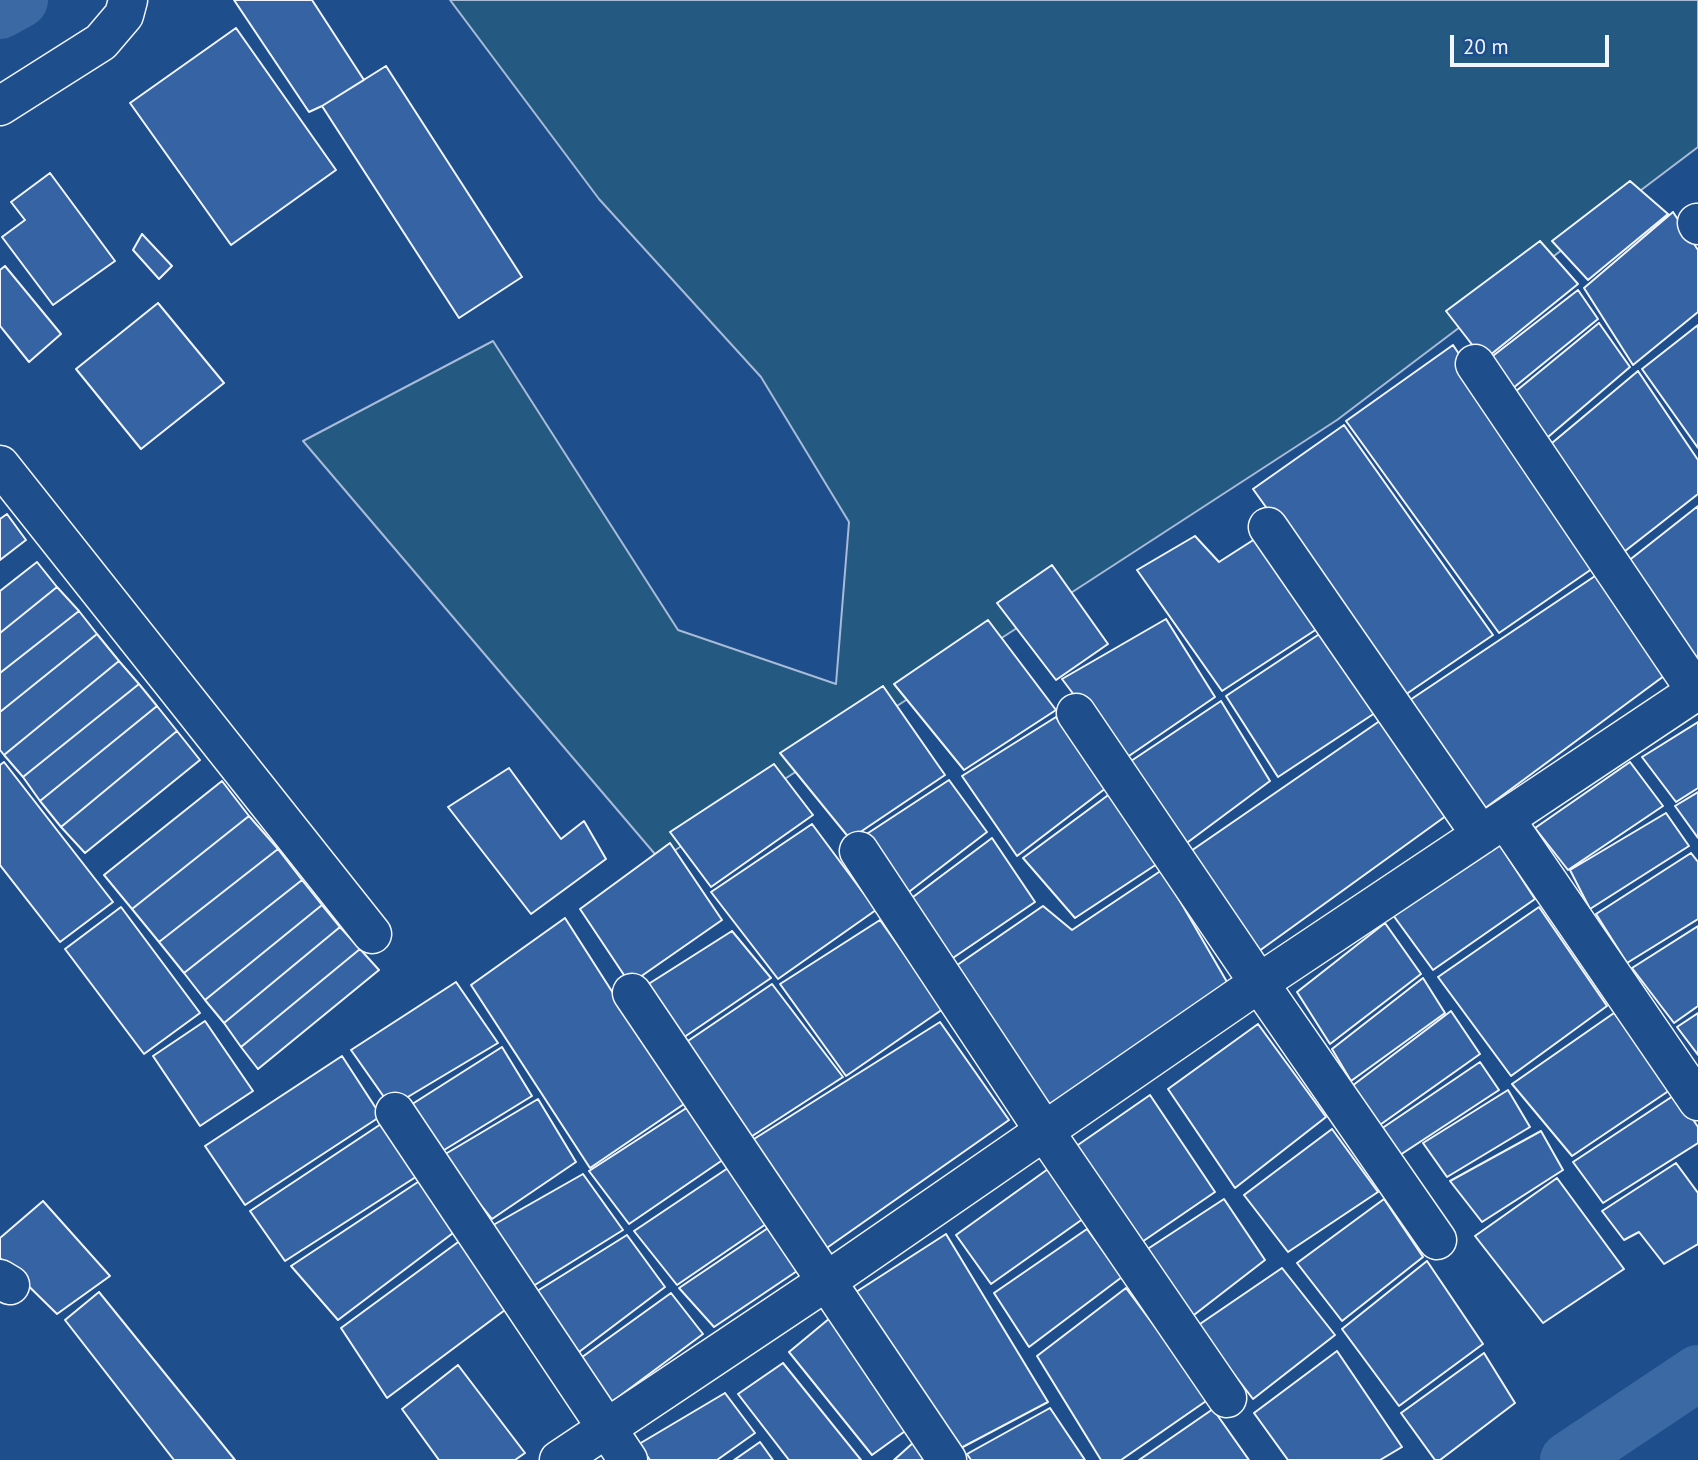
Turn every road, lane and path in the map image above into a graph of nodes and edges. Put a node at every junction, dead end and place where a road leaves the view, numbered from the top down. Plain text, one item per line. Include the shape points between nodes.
1 (128, 0) edge
2 (0, 106) edge
3 (1475, 364) dead end
4 (0, 465) edge
5 (1268, 527) dead end
6 (1697, 691) edge
7 (1076, 712) dead end
8 (1493, 827) junction
9 (859, 851) dead end
10 (372, 934) dead end
11 (1259, 983) junction
12 (632, 993) dead end
13 (1698, 1101) edge
14 (395, 1112) dead end
15 (1045, 1132) junction
16 (1437, 1240) dead end
17 (827, 1281) junction
18 (1227, 1398) dead end
19 (606, 1428) junction
20 (559, 1460) edge
21 (628, 1460) edge
22 (947, 1460) edge

1 - 2 street via 124,15 101,42
3 - 6 street
4 - 10 street
5 - 8 street
6 - 8 street
7 - 11 street
8 - 11 street
8 - 13 street
9 - 15 street
11 - 15 street
11 - 16 street
12 - 17 street
14 - 19 street
15 - 17 street
15 - 18 street
17 - 19 street
17 - 22 street
19 - 20 street
19 - 21 street

